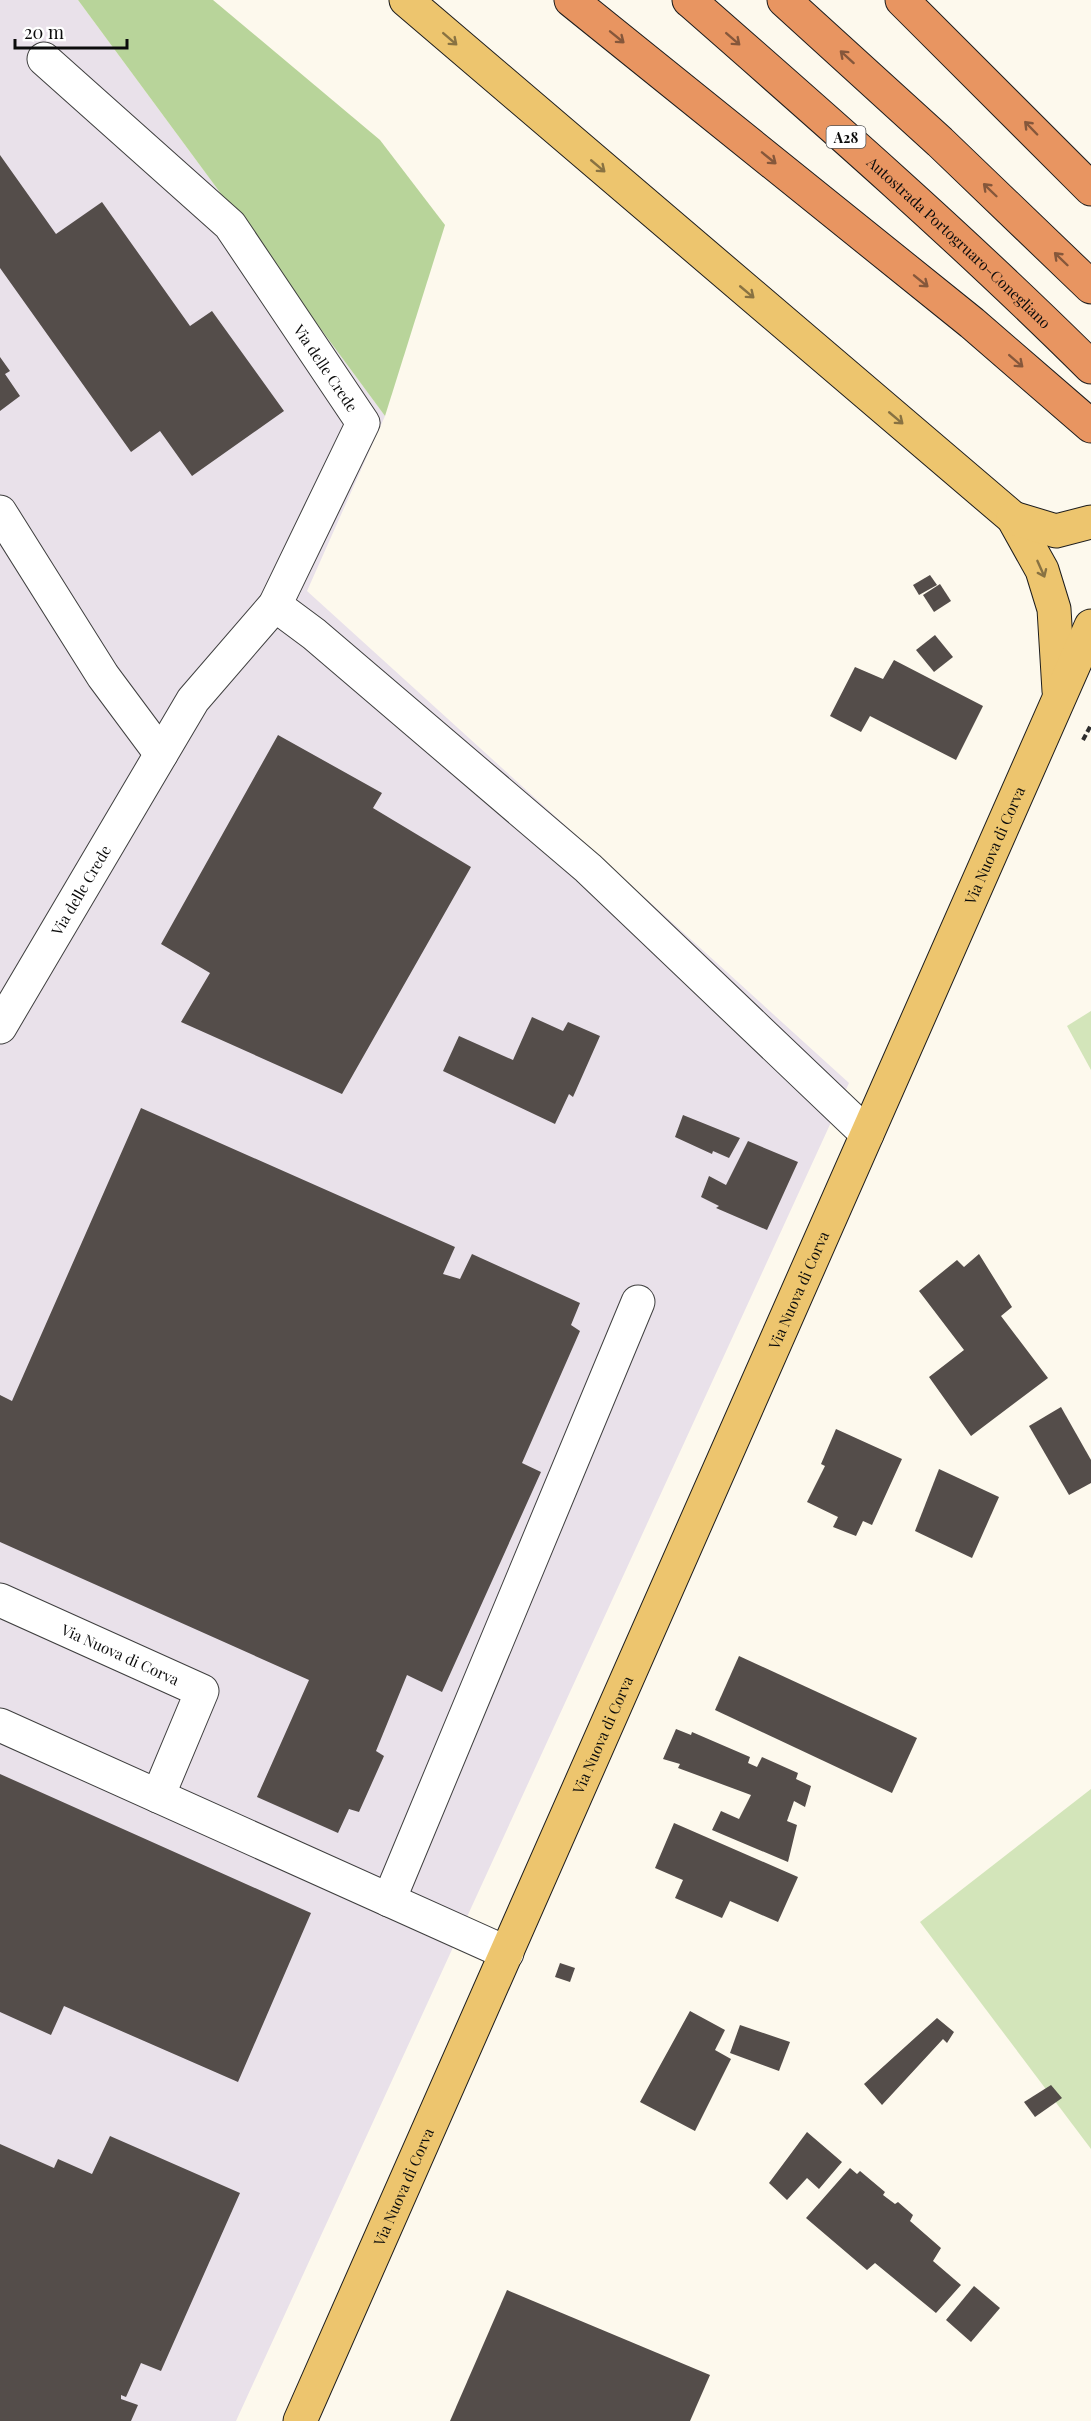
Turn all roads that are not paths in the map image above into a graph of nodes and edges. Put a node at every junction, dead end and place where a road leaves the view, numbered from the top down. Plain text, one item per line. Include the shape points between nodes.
1 (406, 0) edge
2 (572, 0) edge
3 (689, 0) edge
4 (784, 0) edge
5 (902, 0) edge
6 (45, 59) dead end
7 (1081, 179) edge
8 (1091, 287) edge
9 (1091, 367) edge
10 (1091, 426) edge
11 (0, 512) edge
12 (1012, 518) junction
13 (1091, 522) edge
14 (275, 605) junction
15 (1091, 626) edge
16 (1059, 699) junction
17 (161, 754) junction
18 (0, 1026) edge
19 (867, 1134) junction
20 (638, 1302) dead end
21 (0, 1600) edge
22 (0, 1725) edge
23 (158, 1796) junction
24 (389, 1900) junction
25 (507, 1953) junction
26 (300, 2421) edge

1 -> 12 main road
2 -> 10 highway via 972,323
3 -> 9 highway, Autostrada Portogruaro-Conegliano / A28 via 999,277
8 -> 4 highway
7 -> 5 highway
6 - 14 street, Via delle Crede via 230,225 363,423
11 - 17 street via 104,675
12 - 13 main road via 1056,531
12 -> 16 main road via 1042,570 1054,609
14 - 17 street, Via delle Crede via 193,700
14 - 19 street via 588,868
15 - 16 main road, Via Nuova di Corva
16 - 19 main road, Via Nuova di Corva
17 - 18 street, Via delle Crede
19 - 25 main road, Via Nuova di Corva
20 - 24 street
21 - 23 street, Via Nuova di Corva via 202,1691
22 - 23 street
23 - 24 street
24 - 25 street
25 - 26 main road, Via Nuova di Corva

